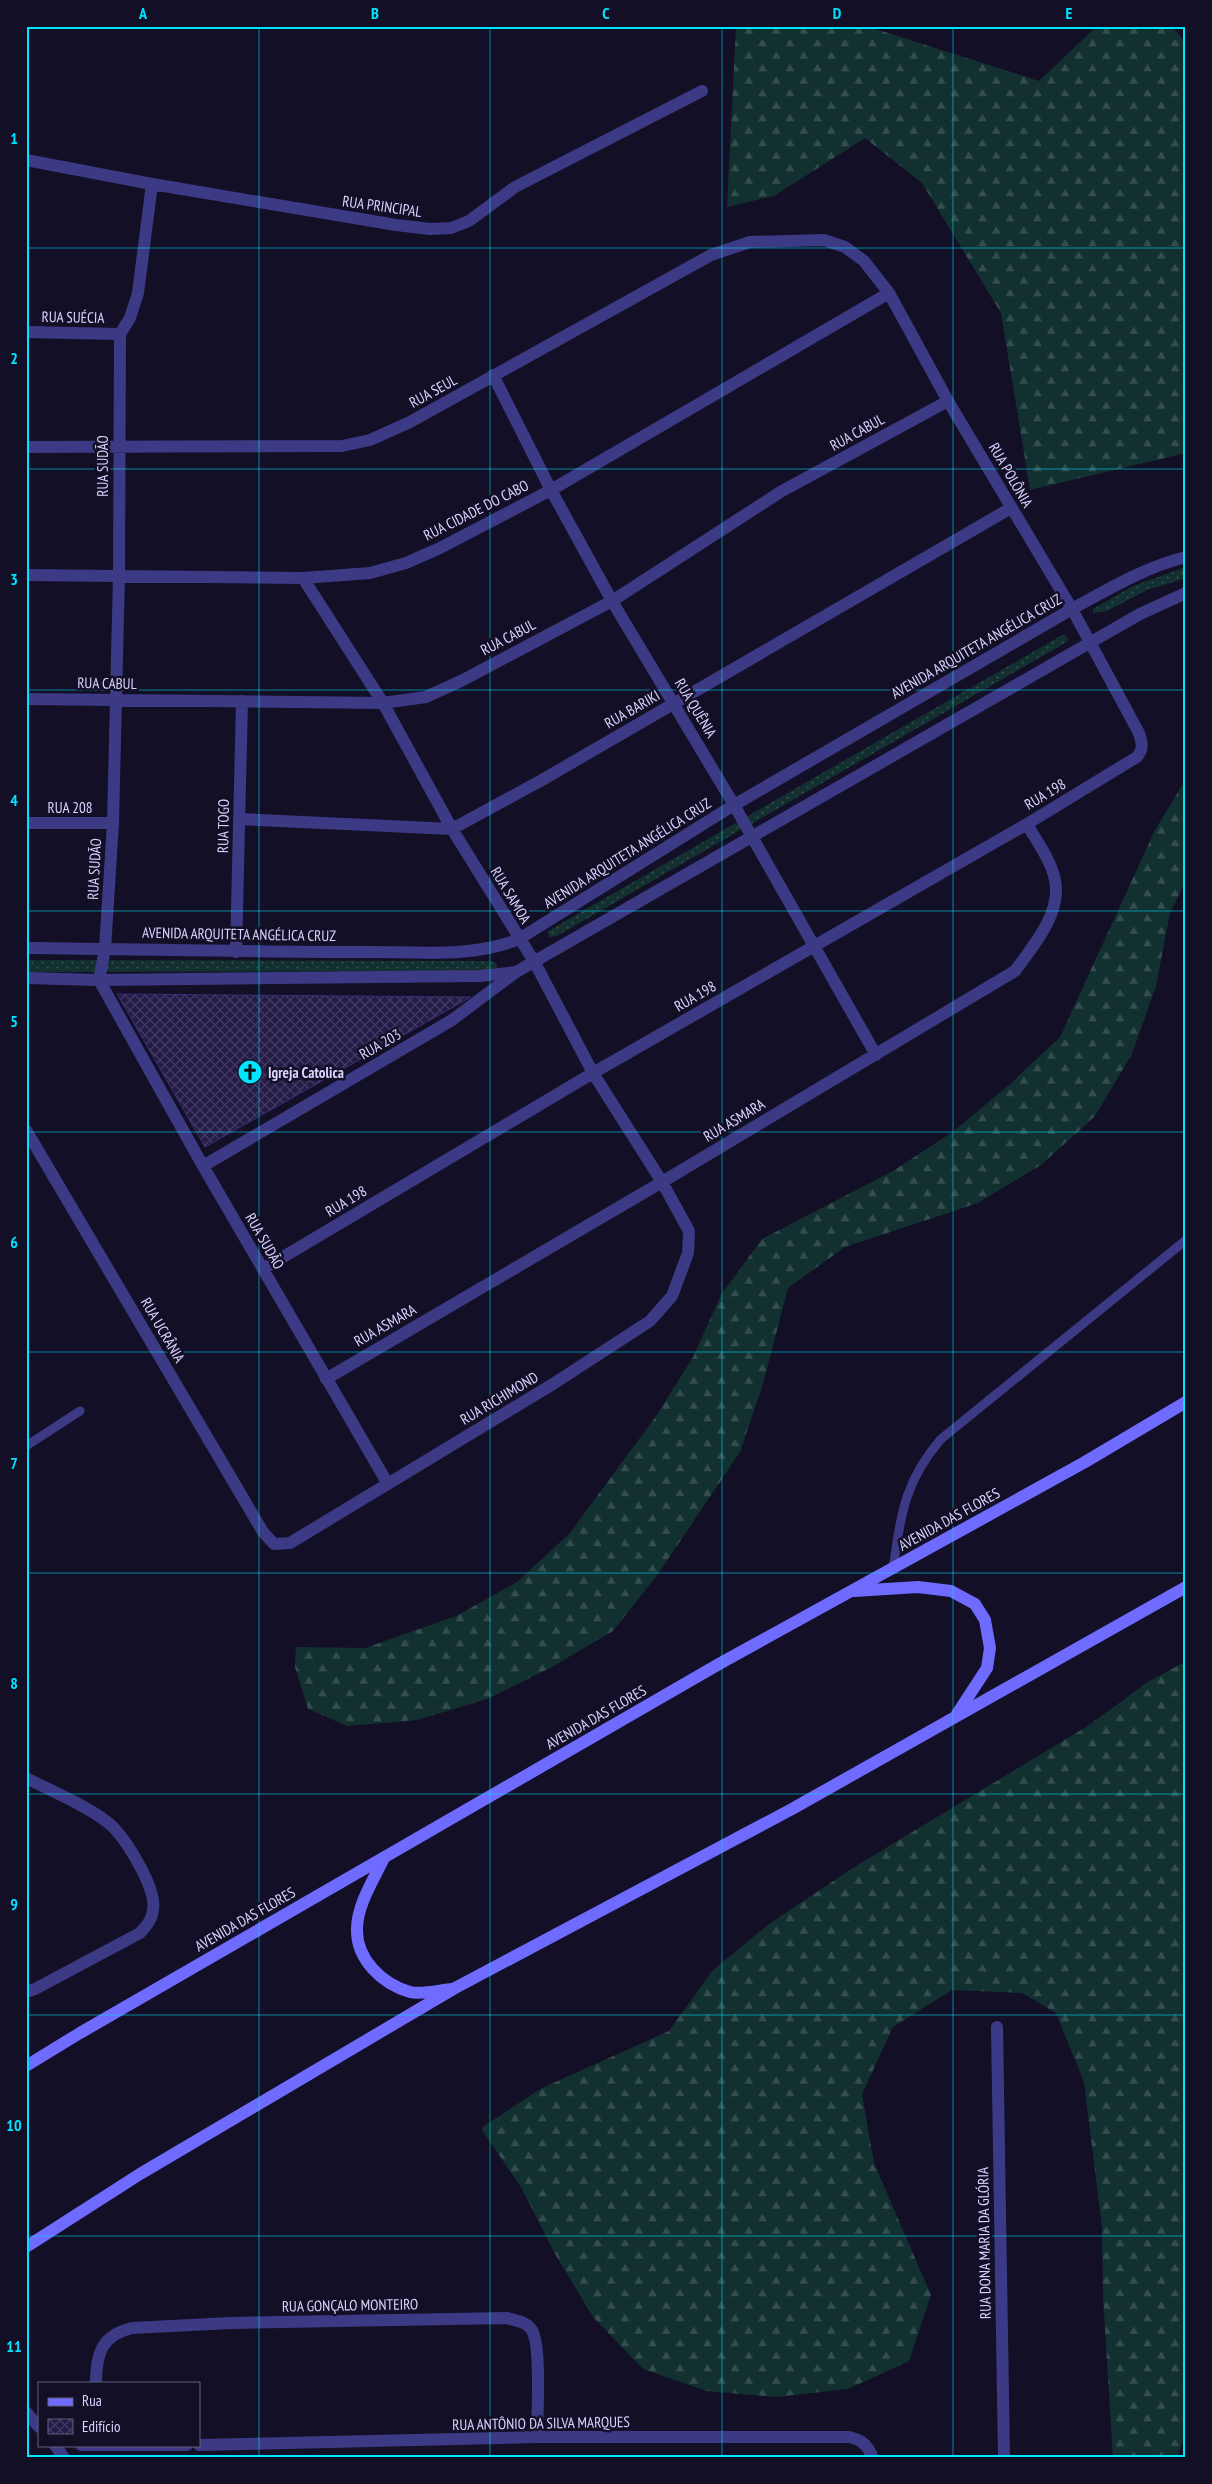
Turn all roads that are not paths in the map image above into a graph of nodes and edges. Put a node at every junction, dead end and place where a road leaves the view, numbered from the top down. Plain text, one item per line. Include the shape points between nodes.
1 (702, 91) dead end
2 (26, 160) edge
3 (152, 184) junction
4 (824, 240) joint
5 (889, 293) junction
6 (26, 332) edge
7 (120, 334) junction
8 (493, 376) junction
9 (948, 401) junction
10 (26, 447) edge
11 (118, 448) junction
12 (551, 490) junction
13 (1011, 508) junction
14 (1186, 556) edge
15 (26, 575) edge
16 (119, 575) junction
17 (303, 578) junction
18 (1186, 593) edge
19 (612, 601) junction
20 (1072, 609) junction
21 (1090, 643) junction
22 (26, 699) edge
23 (115, 699) junction
24 (242, 701) junction
25 (383, 703) junction
26 (674, 704) junction
27 (1142, 751) joint
28 (734, 805) junction
29 (240, 819) junction
30 (26, 823) edge
31 (113, 823) junction
32 (1028, 824) junction
33 (452, 828) junction
34 (752, 838) junction
35 (519, 939) junction
36 (815, 945) junction
37 (26, 948) edge
38 (106, 949) junction
39 (236, 952) junction
40 (535, 963) junction
41 (516, 972) junction
42 (26, 978) edge
43 (99, 980) junction
44 (876, 1055) junction
45 (593, 1073) junction
46 (26, 1130) edge
47 (202, 1166) junction
48 (662, 1182) junction
49 (689, 1231) joint
50 (1186, 1240) edge
51 (263, 1269) junction
52 (326, 1378) junction
53 (1186, 1402) edge
54 (80, 1411) dead end
55 (26, 1446) edge
56 (388, 1484) junction
57 (274, 1544) joint
58 (893, 1569) junction
59 (1186, 1587) edge
60 (850, 1591) junction
61 (954, 1718) junction
62 (26, 1778) edge
63 (384, 1858) junction
64 (455, 1988) junction
65 (26, 1992) edge
66 (996, 2027) dead end
67 (26, 2066) edge
68 (26, 2247) edge
69 (96, 2382) edge
70 (26, 2412) edge
71 (38, 2426) edge
72 (537, 2437) junction
73 (200, 2445) edge
74 (56, 2446) edge
75 (64, 2458) edge
76 (873, 2458) edge
77 (1004, 2458) edge

1 - 3 street, RUA PRINCIPAL via 516,187 469,221 450,228 396,225
2 - 3 street, RUA PRINCIPAL
3 - 7 street, RUA SUDÃO via 138,293 130,318
4 - 5 street, RUA POLÔNIA via 845,247 864,261
4 - 8 street, RUA SEUL via 750,242 711,255
5 - 9 street, RUA POLÔNIA
5 - 12 street, RUA CIDADE DO CABO
6 - 7 street, RUA SUÉCIA
7 - 11 street, RUA SUDÃO
8 - 11 street, RUA SEUL via 410,422 370,440 342,446
8 - 12 street, RUA QUÊNIA
9 - 13 street, RUA POLÔNIA
9 - 19 street, RUA CABUL via 782,491
10 - 11 street, RUA SEUL
11 - 16 street, RUA SUDÃO
12 - 17 street, RUA CIDADE DO CABO via 406,563 370,574
12 - 19 street, RUA QUÊNIA
13 - 20 street, RUA POLÔNIA
13 - 26 street, RUA BARIKI
14 - 20 street, AVENIDA ARQUITETA ANGÉLICA CRUZ via 1128,579
15 - 16 street, RUA CIDADE DO CABO
16 - 17 street, RUA CIDADE DO CABO
16 - 23 street, RUA SUDÃO
17 - 25 street, RUA SAMOA
18 - 21 street via 1140,614
19 - 25 street, RUA CABUL via 426,697
19 - 26 street, RUA QUÊNIA
20 - 21 street, RUA POLÔNIA
20 - 28 street, AVENIDA ARQUITETA ANGÉLICA CRUZ
21 - 27 street, RUA POLÔNIA via 1139,733
21 - 34 street
22 - 23 street, RUA CABUL
23 - 24 street, RUA CABUL
23 - 31 street, RUA SUDÃO
24 - 25 street, RUA CABUL
24 - 29 street, RUA TOGO
25 - 33 street, RUA SAMOA
26 - 28 street, RUA QUÊNIA
26 - 33 street, RUA BARIKI
27 - 32 street, RUA 198
28 - 34 street, RUA QUÊNIA
28 - 35 street, AVENIDA ARQUITETA ANGÉLICA CRUZ
29 - 33 street
29 - 39 street, RUA TOGO
30 - 31 street, RUA 208
31 - 38 street, RUA SUDÃO
32 - 36 street, RUA 198
32 - 44 street, RUA ASMARA via 1056,881 1053,909 1038,940 1015,971
33 - 35 street, RUA SAMOA
34 - 36 street, RUA QUÊNIA
34 - 40 street
35 - 39 street, AVENIDA ARQUITETA ANGÉLICA CRUZ via 484,950 463,951
35 - 40 street, RUA SAMOA
36 - 44 street, RUA QUÊNIA
36 - 45 street, RUA 198
37 - 38 street, AVENIDA ARQUITETA ANGÉLICA CRUZ
38 - 39 street, AVENIDA ARQUITETA ANGÉLICA CRUZ
38 - 43 street, RUA SUDÃO
40 - 41 street
40 - 45 street, RUA SAMOA
41 - 43 street via 480,976
41 - 47 street, RUA 203 via 452,1020
42 - 43 street
43 - 47 street, RUA SUDÃO
44 - 48 street, RUA ASMARA
45 - 48 street, RUA SAMOA
45 - 51 street, RUA 198
46 - 57 street, RUA UCRÂNIA via 258,1524
47 - 51 street, RUA SUDÃO
48 - 49 street, RUA SAMOA
48 - 52 street, RUA ASMARA
49 - 56 street, RUA RICHIMOND via 688,1253 682,1274 672,1296 650,1321 554,1384
50 - 58 lane via 941,1439 924,1459 905,1499
51 - 52 street, RUA SUDÃO
52 - 56 street, RUA SUDÃO
53 - 58 main road, AVENIDA DAS FLORES
54 - 55 lane
56 - 57 street, RUA RICHIMOND via 290,1543
58 - 60 main road, AVENIDA DAS FLORES
59 - 61 main road
60 - 61 main road via 918,1587 951,1591 975,1604 986,1620 990,1648 987,1668
60 - 63 main road, AVENIDA DAS FLORES
61 - 64 main road
62 - 65 street via 113,1827 152,1891 154,1908 150,1922 140,1933
63 - 64 main road via 364,1899 357,1929 364,1961 383,1979 411,1992
63 - 67 main road, AVENIDA DAS FLORES
64 - 68 main road via 140,2174
66 - 77 street, RUA DONA MARIA DA GLÓRIA
69 - 72 street, RUA GONÇALO MONTEIRO via 99,2356 105,2342 117,2331 132,2328 507,2318 524,2322 533,2330 537,2346
70 - 71 street
72 - 73 street, RUA ANTÔNIO DA SILVA MARQUES
72 - 76 street, RUA ANTÔNIO DA SILVA MARQUES via 849,2437 868,2446
74 - 75 street

